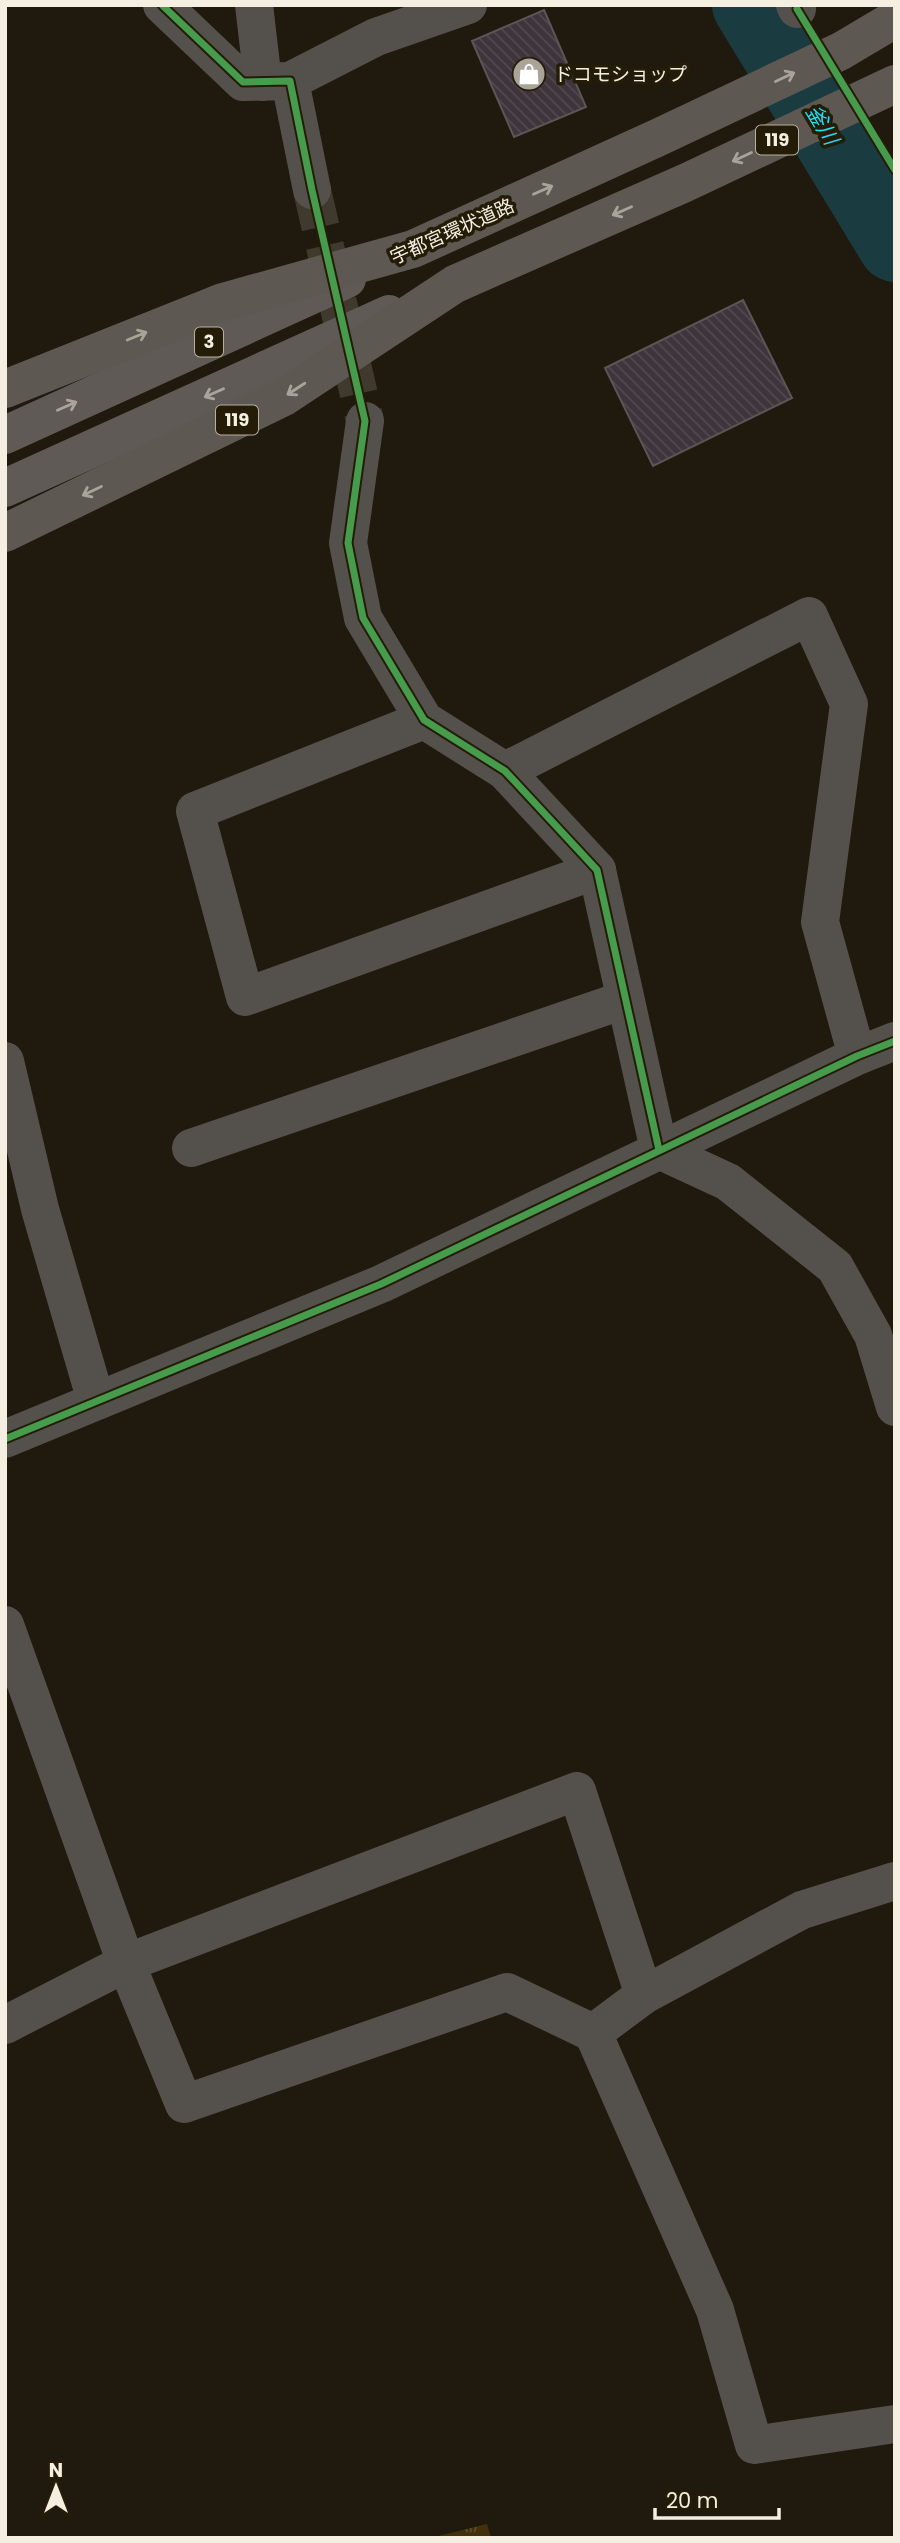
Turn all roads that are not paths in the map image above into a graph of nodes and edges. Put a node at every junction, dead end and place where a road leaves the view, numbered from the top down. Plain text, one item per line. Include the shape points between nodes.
1 (162, 5) edge
2 (254, 5) edge
3 (468, 5) edge
4 (895, 6) edge
5 (895, 19) edge
6 (841, 51) junction
7 (277, 81) junction
8 (882, 90) edge
9 (312, 190) tunnel mouth
10 (414, 249) junction
11 (455, 284) junction
12 (5, 389) edge
13 (365, 421) tunnel mouth
14 (5, 435) edge
15 (5, 488) edge
16 (5, 533) edge
17 (424, 720) junction
18 (505, 771) junction
19 (597, 870) junction
20 (624, 1000) junction
21 (895, 1041) edge
22 (857, 1056) junction
23 (5, 1061) edge
24 (191, 1148) dead end
25 (659, 1150) junction
26 (96, 1401) junction
27 (895, 1407) edge
28 (5, 1438) edge
29 (5, 1625) edge
30 (895, 1881) edge
31 (126, 1963) junction
32 (644, 1995) junction
33 (5, 2025) edge
34 (593, 2033) junction
35 (895, 2424) edge

1 - 7 street via 243,82
2 - 7 street
3 - 7 street via 376,37
4 - 6 highway
5 - 6 highway, 宇都宮環状道路
10 -> 6 highway, 宇都宮環状道路
7 - 9 street
8 -> 11 highway, 119
12 -> 10 highway via 223,302
14 -> 10 main road, 宇都宮環状道路 / 3
11 -> 15 main road
11 -> 16 highway, 119 via 285,397
13 - 17 street via 348,543 363,618
17 - 18 street
17 - 19 street via 195,811 245,997
18 - 19 street
18 - 22 street via 809,616 849,704 820,922
19 - 20 street
20 - 24 street
20 - 25 street
21 - 22 street
22 - 25 street
23 - 26 street via 40,1209
25 - 26 street via 381,1284
25 - 27 street via 728,1182 835,1267 873,1335
26 - 28 street
29 - 31 street
30 - 32 street via 802,1910
31 - 32 street via 577,1791
31 - 33 street
31 - 34 street via 184,2104 507,1992
32 - 34 street
34 - 35 street via 715,2310 754,2445

